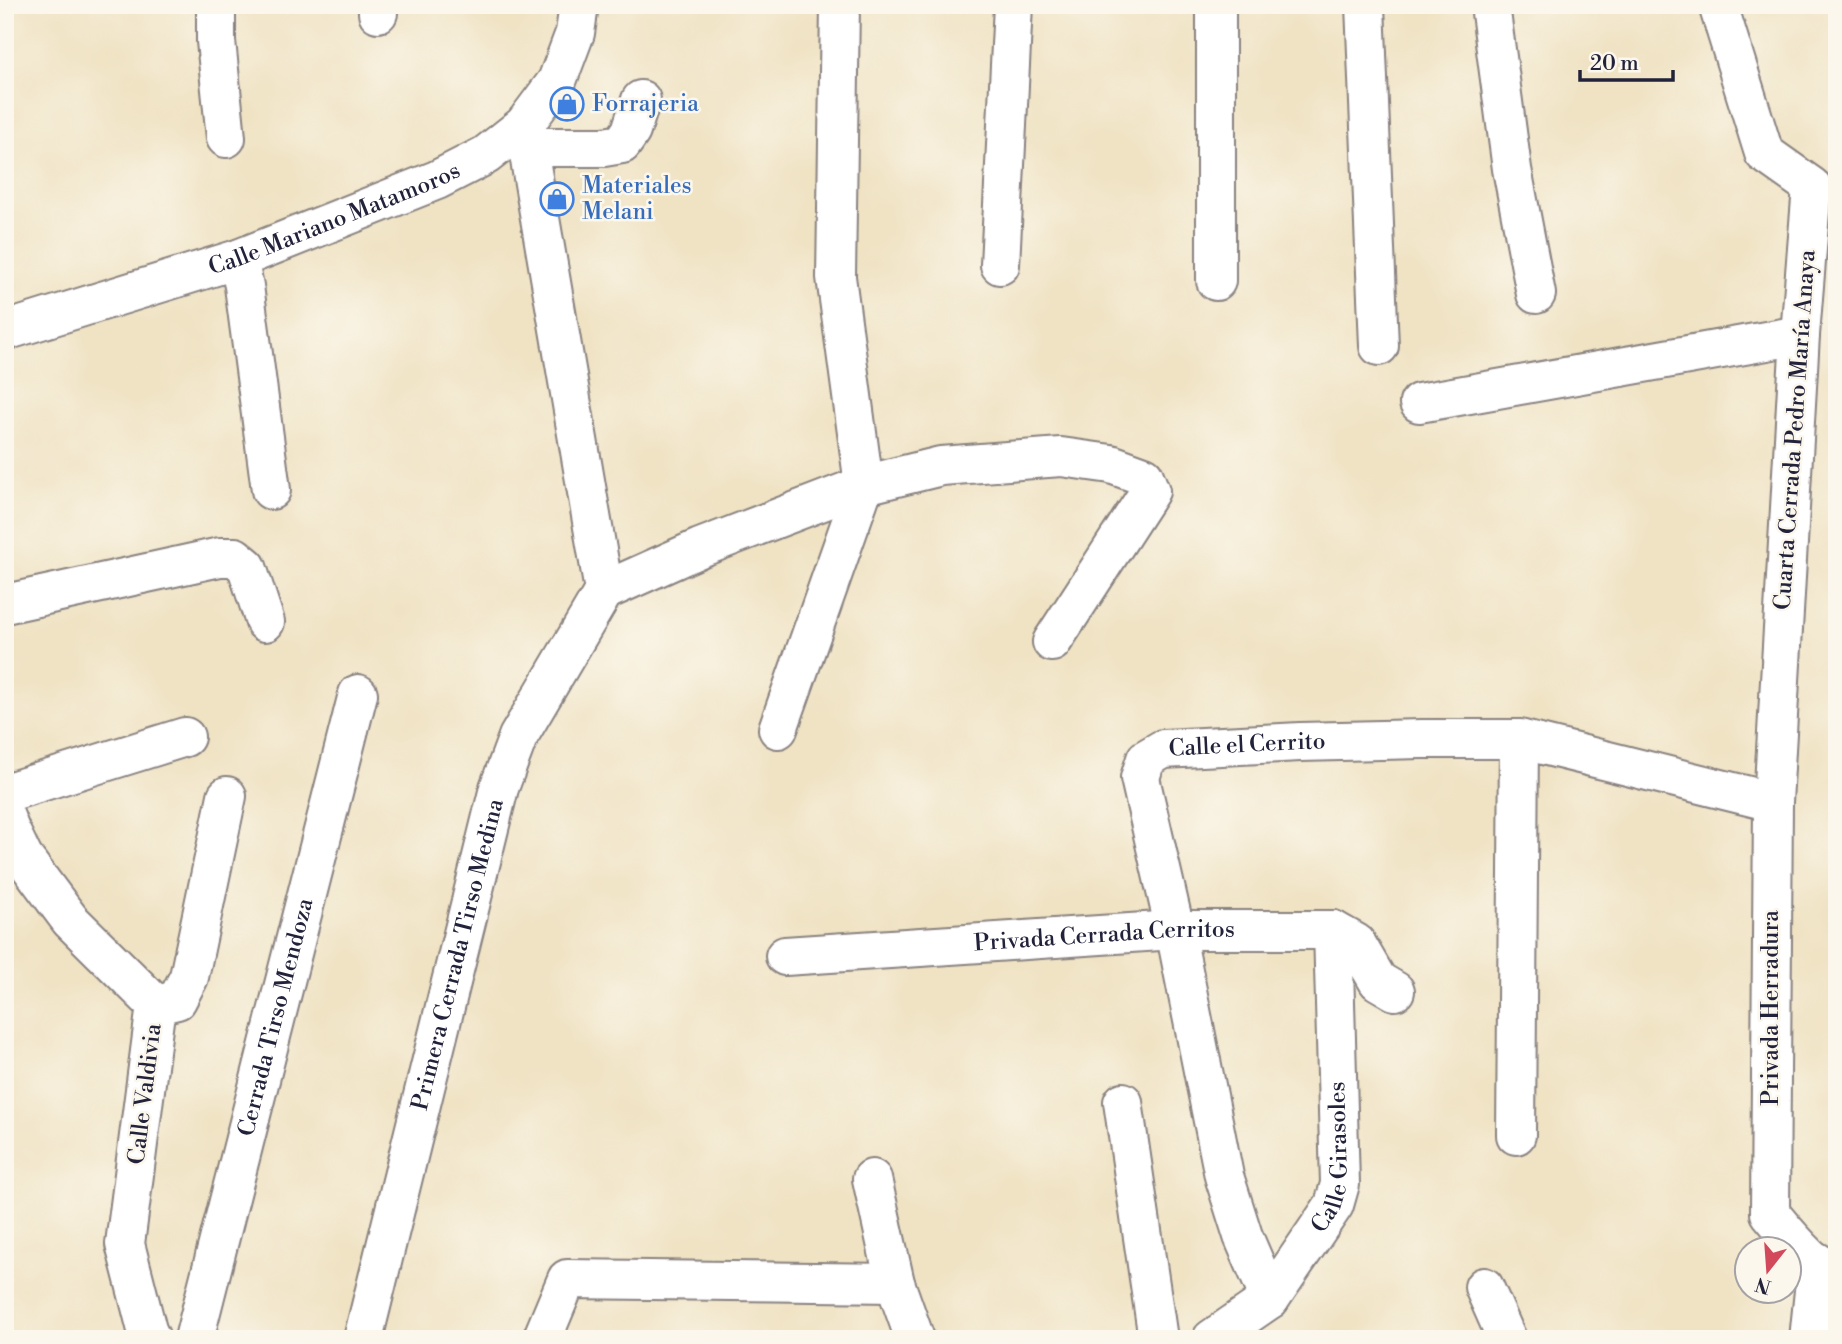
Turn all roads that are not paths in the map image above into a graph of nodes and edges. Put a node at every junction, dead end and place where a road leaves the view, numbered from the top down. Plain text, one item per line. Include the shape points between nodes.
1 (216, 5) edge
2 (579, 5) edge
3 (841, 5) edge
4 (1013, 5) edge
5 (1216, 5) edge
6 (1365, 5) edge
7 (1490, 5) edge
8 (1718, 5) edge
9 (641, 100) dead end
10 (526, 136) junction
11 (226, 138) dead end
12 (238, 258) junction
13 (1000, 265) dead end
14 (1216, 281) dead end
15 (1536, 294) dead end
16 (5, 331) edge
17 (1800, 335) junction
18 (1379, 346) dead end
19 (1419, 403) dead end
20 (864, 485) junction
21 (271, 490) dead end
22 (604, 591) junction
23 (5, 604) edge
24 (265, 622) dead end
25 (1052, 642) dead end
26 (358, 695) dead end
27 (778, 729) dead end
28 (185, 737) dead end
29 (1519, 739) junction
30 (227, 796) dead end
31 (1773, 802) junction
32 (6, 817) edge
33 (1175, 930) junction
34 (1333, 930) junction
35 (785, 956) dead end
36 (1395, 991) dead end
37 (156, 1005) junction
38 (1124, 1102) dead end
39 (1516, 1135) dead end
40 (872, 1179) dead end
41 (1827, 1269) edge
42 (895, 1283) junction
43 (1484, 1287) dead end
44 (1270, 1299) junction
45 (151, 1339) edge
46 (194, 1339) edge
47 (363, 1339) edge
48 (542, 1339) edge
49 (915, 1339) edge
50 (1158, 1339) edge
51 (1212, 1339) edge
52 (1507, 1339) edge
53 (1809, 1339) edge

1 - 11 street
2 - 10 street, Calle Mariano Matamoros via 575,33 557,81
3 - 20 street via 836,277
4 - 13 street
5 - 14 street
6 - 18 street
7 - 15 street via 1512,169
8 - 17 street, Cuarta Cerrada Pedro María Anaya via 1764,153 1812,187
9 - 10 street via 622,144 604,147
10 - 12 street, Calle Mariano Matamoros via 437,180
10 - 22 street
12 - 16 street, Calle Mariano Matamoros
12 - 21 street
17 - 19 street
17 - 31 street, Cuarta Cerrada Pedro María Anaya
20 - 22 street via 700,548
20 - 25 street via 941,466 1061,457 1111,464 1144,476 1150,491
20 - 27 street
22 - 47 street, Primera Cerrada Tirso Medina via 518,737 499,788
23 - 24 street via 235,556 247,567
26 - 46 street, Cerrada Tirso Mendoza
28 - 32 street
29 - 31 street, Calle el Cerrito
29 - 33 street, Calle el Cerrito via 1163,749 1146,759 1140,778
29 - 39 street
30 - 37 street via 189,977 177,1000
31 - 41 street, Privada Herradura via 1770,1213 1798,1246
32 - 37 street, Calle Valdivia via 23,856 69,920
33 - 34 street, Privada Cerrada Cerritos
33 - 35 street, Privada Cerrada Cerritos
33 - 44 street, Calle el Cerrito via 1224,1176
34 - 36 street via 1356,943 1378,981
34 - 44 street, Calle Girasoles via 1340,1184 1334,1205
37 - 45 street, Calle Valdivia via 125,1244
38 - 50 street
40 - 42 street
41 - 53 street
42 - 48 street via 568,1279
42 - 49 street
43 - 52 street
44 - 51 street, Calle Girasoles

